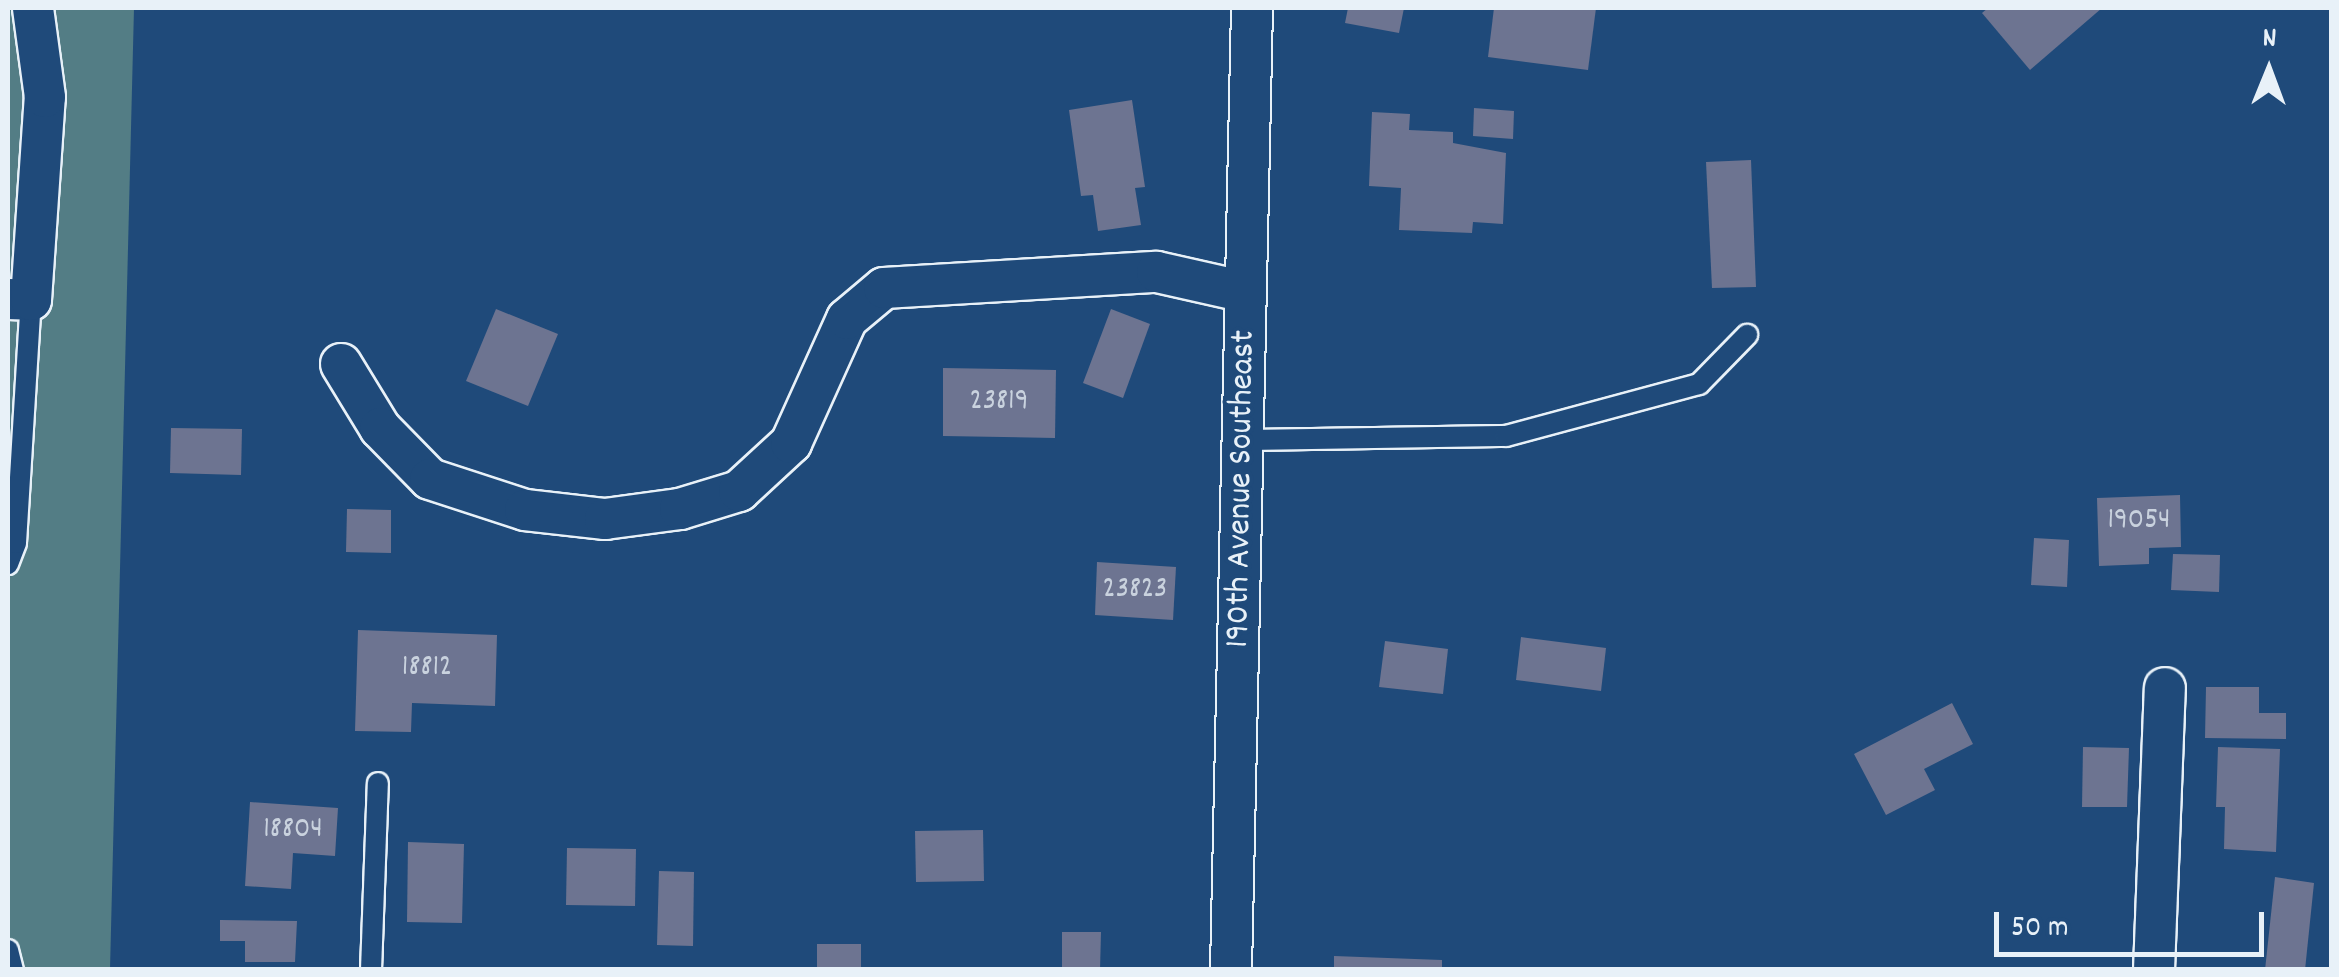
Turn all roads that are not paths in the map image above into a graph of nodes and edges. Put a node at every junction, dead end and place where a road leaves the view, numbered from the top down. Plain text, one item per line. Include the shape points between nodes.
1 (33, 8) edge
2 (1252, 8) edge
3 (1246, 292) junction
4 (19, 300) edge
5 (1747, 335) dead end
6 (341, 364) dead end
7 (1243, 440) junction
8 (8, 564) edge
9 (2165, 688) dead end
10 (378, 783) dead end
11 (8, 950) edge
12 (14, 970) edge
13 (371, 970) edge
14 (1231, 970) edge
15 (2154, 970) edge

1 - 4 street via 45,97
2 - 3 street, 190th Avenue Southeast
3 - 6 street via 1158,272 884,288 846,320 791,442 739,491 680,509 605,519 524,510 430,479 380,428
3 - 7 street, 190th Avenue Southeast
4 - 8 lane via 16,543
5 - 7 lane via 1699,384 1506,436
7 - 14 street, 190th Avenue Southeast
9 - 15 street
10 - 13 lane
11 - 12 lane

